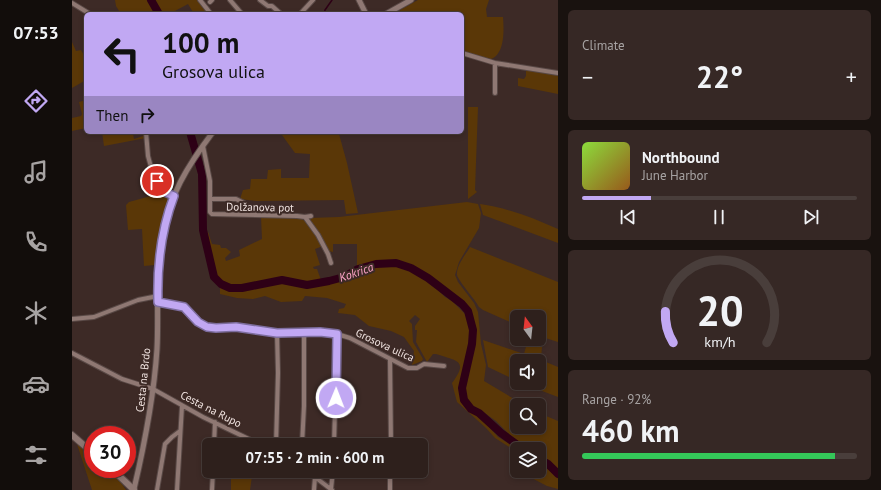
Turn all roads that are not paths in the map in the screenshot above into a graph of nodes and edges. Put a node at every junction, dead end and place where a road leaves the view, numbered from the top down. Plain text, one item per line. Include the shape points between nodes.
1 (200, 0) edge
2 (230, 0) edge
3 (260, 0) edge
4 (313, 0) edge
5 (359, 0) edge
6 (411, 0) edge
7 (72, 3) edge
8 (87, 12) edge
9 (209, 12) edge
10 (240, 12) edge
11 (279, 12) edge
12 (302, 12) edge
13 (365, 12) edge
14 (390, 12) edge
15 (464, 54) edge
16 (495, 62) junction
17 (558, 72) edge
18 (495, 92) dead end
19 (146, 134) edge
20 (212, 134) edge
21 (203, 146) junction
22 (174, 196) junction
23 (210, 199) junction
24 (257, 215) junction
25 (311, 216) dead end
26 (305, 217) junction
27 (330, 262) dead end
28 (158, 296) junction
29 (158, 302) junction
30 (72, 319) edge
31 (277, 333) junction
32 (304, 334) junction
33 (337, 334) junction
34 (72, 353) edge
35 (390, 359) junction
36 (444, 366) dead end
37 (153, 389) junction
38 (182, 406) junction
39 (215, 422) junction
40 (180, 432) junction
41 (72, 435) edge
42 (214, 438) edge
43 (248, 438) edge
44 (276, 438) edge
45 (302, 438) edge
46 (334, 438) edge
47 (391, 438) edge
48 (84, 445) edge
49 (122, 478) edge
50 (213, 478) edge
51 (315, 478) edge
52 (316, 478) edge
53 (333, 478) edge
54 (390, 478) edge
55 (134, 489) edge
56 (157, 490) edge
57 (177, 490) edge
58 (212, 490) edge
59 (314, 490) edge
60 (332, 490) edge
61 (390, 490) edge

1 - 9 street
2 - 10 street
3 - 11 street
4 - 12 street
5 - 13 street
6 - 14 street
7 - 8 street
15 - 16 street
16 - 17 street
16 - 18 street
19 - 22 street via 148,156 157,181 162,191
20 - 21 street
21 - 22 street, Cesta na Brdo via 187,168
21 - 23 street, Dolžanova pot via 210,181
22 - 28 street, Cesta na Brdo via 161,241
23 - 24 street via 236,200 244,203
23 - 24 street, Dolžanova pot via 212,214
24 - 26 street, Dolžanova pot
25 - 26 street, Dolžanova pot
26 - 27 street, Dolžanova pot via 318,235
28 - 29 street, Cesta na Brdo
28 - 30 street via 138,300 99,315
29 - 31 street, Grosova ulica via 184,307 198,322 207,327 236,327
29 - 37 street, Cesta na Brdo
31 - 32 street, Grosova ulica
31 - 44 street
32 - 33 street, Grosova ulica
32 - 45 street
33 - 35 street, Grosova ulica
33 - 46 street
34 - 37 street, Cesta na Rupo via 122,379
35 - 36 street, Grosova ulica via 413,369 424,364
35 - 47 street
37 - 38 street, Cesta na Rupo
37 - 55 street, Cesta na Brdo via 147,432
38 - 39 street, Cesta na Rupo
38 - 40 street
39 - 42 street
39 - 43 street, Cesta na Rupo
40 - 56 street via 165,444
40 - 57 street
41 - 48 main road
49 - 55 main road
50 - 58 street
51 - 59 street
52 - 60 street
53 - 60 street
54 - 61 street

